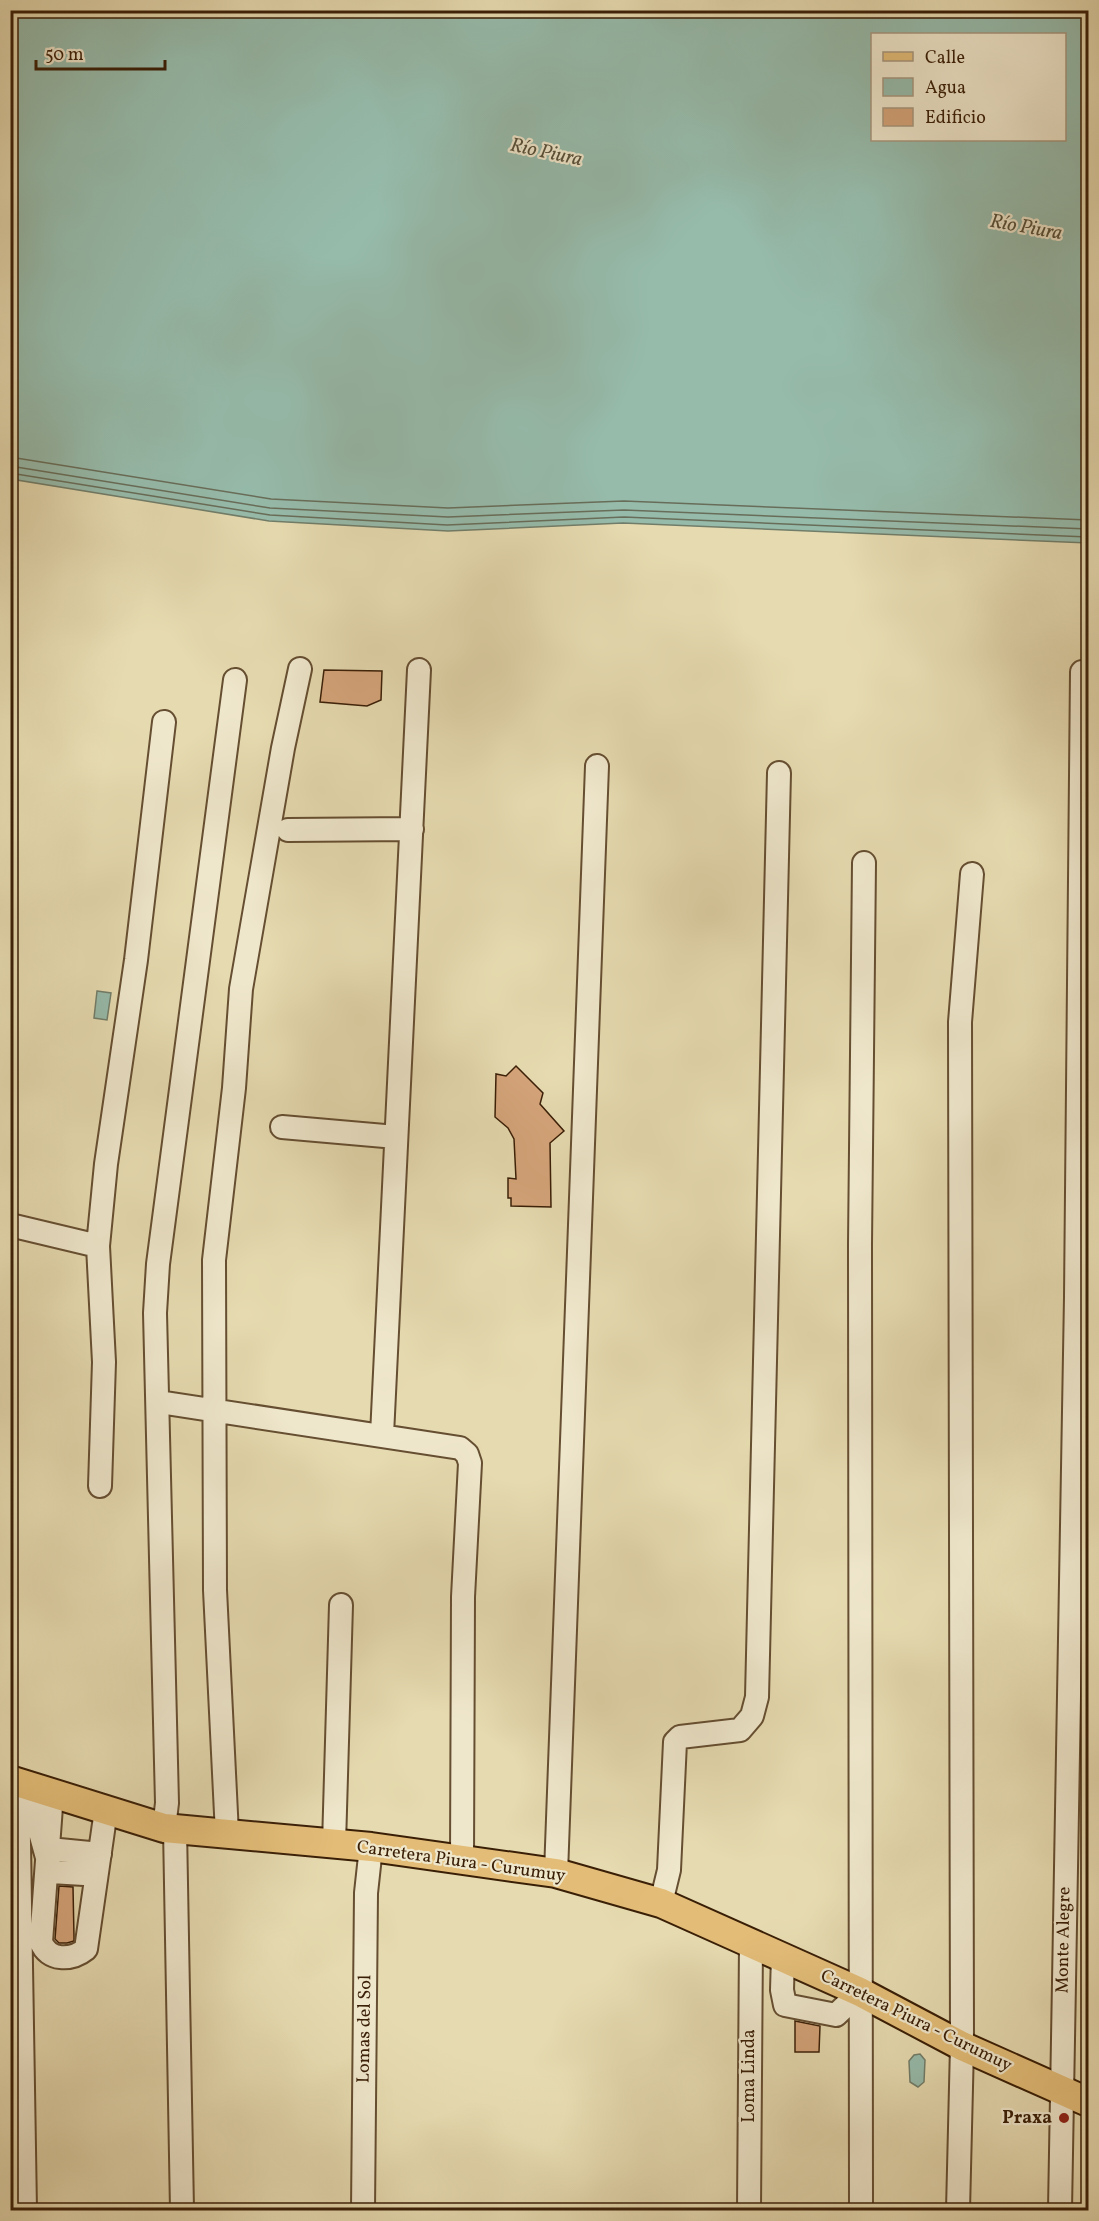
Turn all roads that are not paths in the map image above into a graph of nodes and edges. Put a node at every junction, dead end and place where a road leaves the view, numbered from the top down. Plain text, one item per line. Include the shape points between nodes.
1 (300, 669) dead end
2 (419, 670) dead end
3 (1082, 672) dead end
4 (235, 680) dead end
5 (164, 722) dead end
6 (597, 766) dead end
7 (779, 773) dead end
8 (412, 829) junction
9 (288, 830) dead end
10 (864, 864) dead end
11 (972, 874) dead end
12 (282, 1127) dead end
13 (396, 1137) junction
14 (10, 1225) edge
15 (98, 1245) junction
16 (159, 1401) junction
17 (215, 1410) junction
18 (382, 1435) junction
19 (100, 1486) dead end
20 (341, 1605) dead end
21 (27, 1785) edge
22 (113, 1812) junction
23 (170, 1829) junction
24 (227, 1834) junction
25 (334, 1844) junction
26 (371, 1847) junction
27 (99, 1852) junction
28 (49, 1855) junction
29 (462, 1859) junction
30 (556, 1874) junction
31 (661, 1904) junction
32 (751, 1942) junction
33 (783, 1956) junction
34 (860, 1992) junction
35 (962, 2046) junction
36 (1061, 2091) junction
37 (1089, 2102) edge
38 (25, 2211) edge
39 (182, 2211) edge
40 (363, 2211) edge
41 (749, 2211) edge
42 (861, 2211) edge
43 (958, 2211) edge
44 (1060, 2211) edge

1 - 17 street via 241,989 214,1260
2 - 8 street
3 - 36 street, Monte Alegre via 1076,1309
4 - 16 street via 158,1264 155,1313
5 - 15 street
6 - 30 street
7 - 31 street via 757,1697 752,1716 740,1730 680,1737 675,1742 669,1870
8 - 9 street
8 - 13 street
10 - 34 street
11 - 35 street via 960,1022
12 - 13 street
13 - 18 street
14 - 15 street
15 - 19 street via 104,1362
16 - 17 street
16 - 23 street via 157,1455
17 - 18 street
17 - 24 street via 215,1590
18 - 29 street via 460,1448 471,1463 463,1597
20 - 25 street
21 - 22 main road, Carretera Piura - Curumuy
21 - 28 street
21 - 38 street
22 - 23 main road, Carretera Piura - Curumuy
22 - 27 street
23 - 24 main road, Carretera Piura - Curumuy
23 - 39 street
24 - 25 main road, Carretera Piura - Curumuy
25 - 26 main road, Carretera Piura - Curumuy
26 - 29 main road, Carretera Piura - Curumuy
26 - 40 street, Lomas del Sol via 366,1893
27 - 28 street
27 - 28 street via 86,1949 78,1955 51,1957 41,1942
29 - 30 main road, Carretera Piura - Curumuy
30 - 31 main road, Carretera Piura - Curumuy
31 - 32 main road, Carretera Piura - Curumuy
32 - 33 main road, Carretera Piura - Curumuy
32 - 41 street, Loma Linda
33 - 34 main road, Carretera Piura - Curumuy
33 - 34 street via 785,2006 836,2015
34 - 35 main road, Carretera Piura - Curumuy
34 - 42 street
35 - 36 main road, Carretera Piura - Curumuy
35 - 43 street
36 - 37 main road, Carretera Piura - Curumuy
36 - 44 street, Monte Alegre

